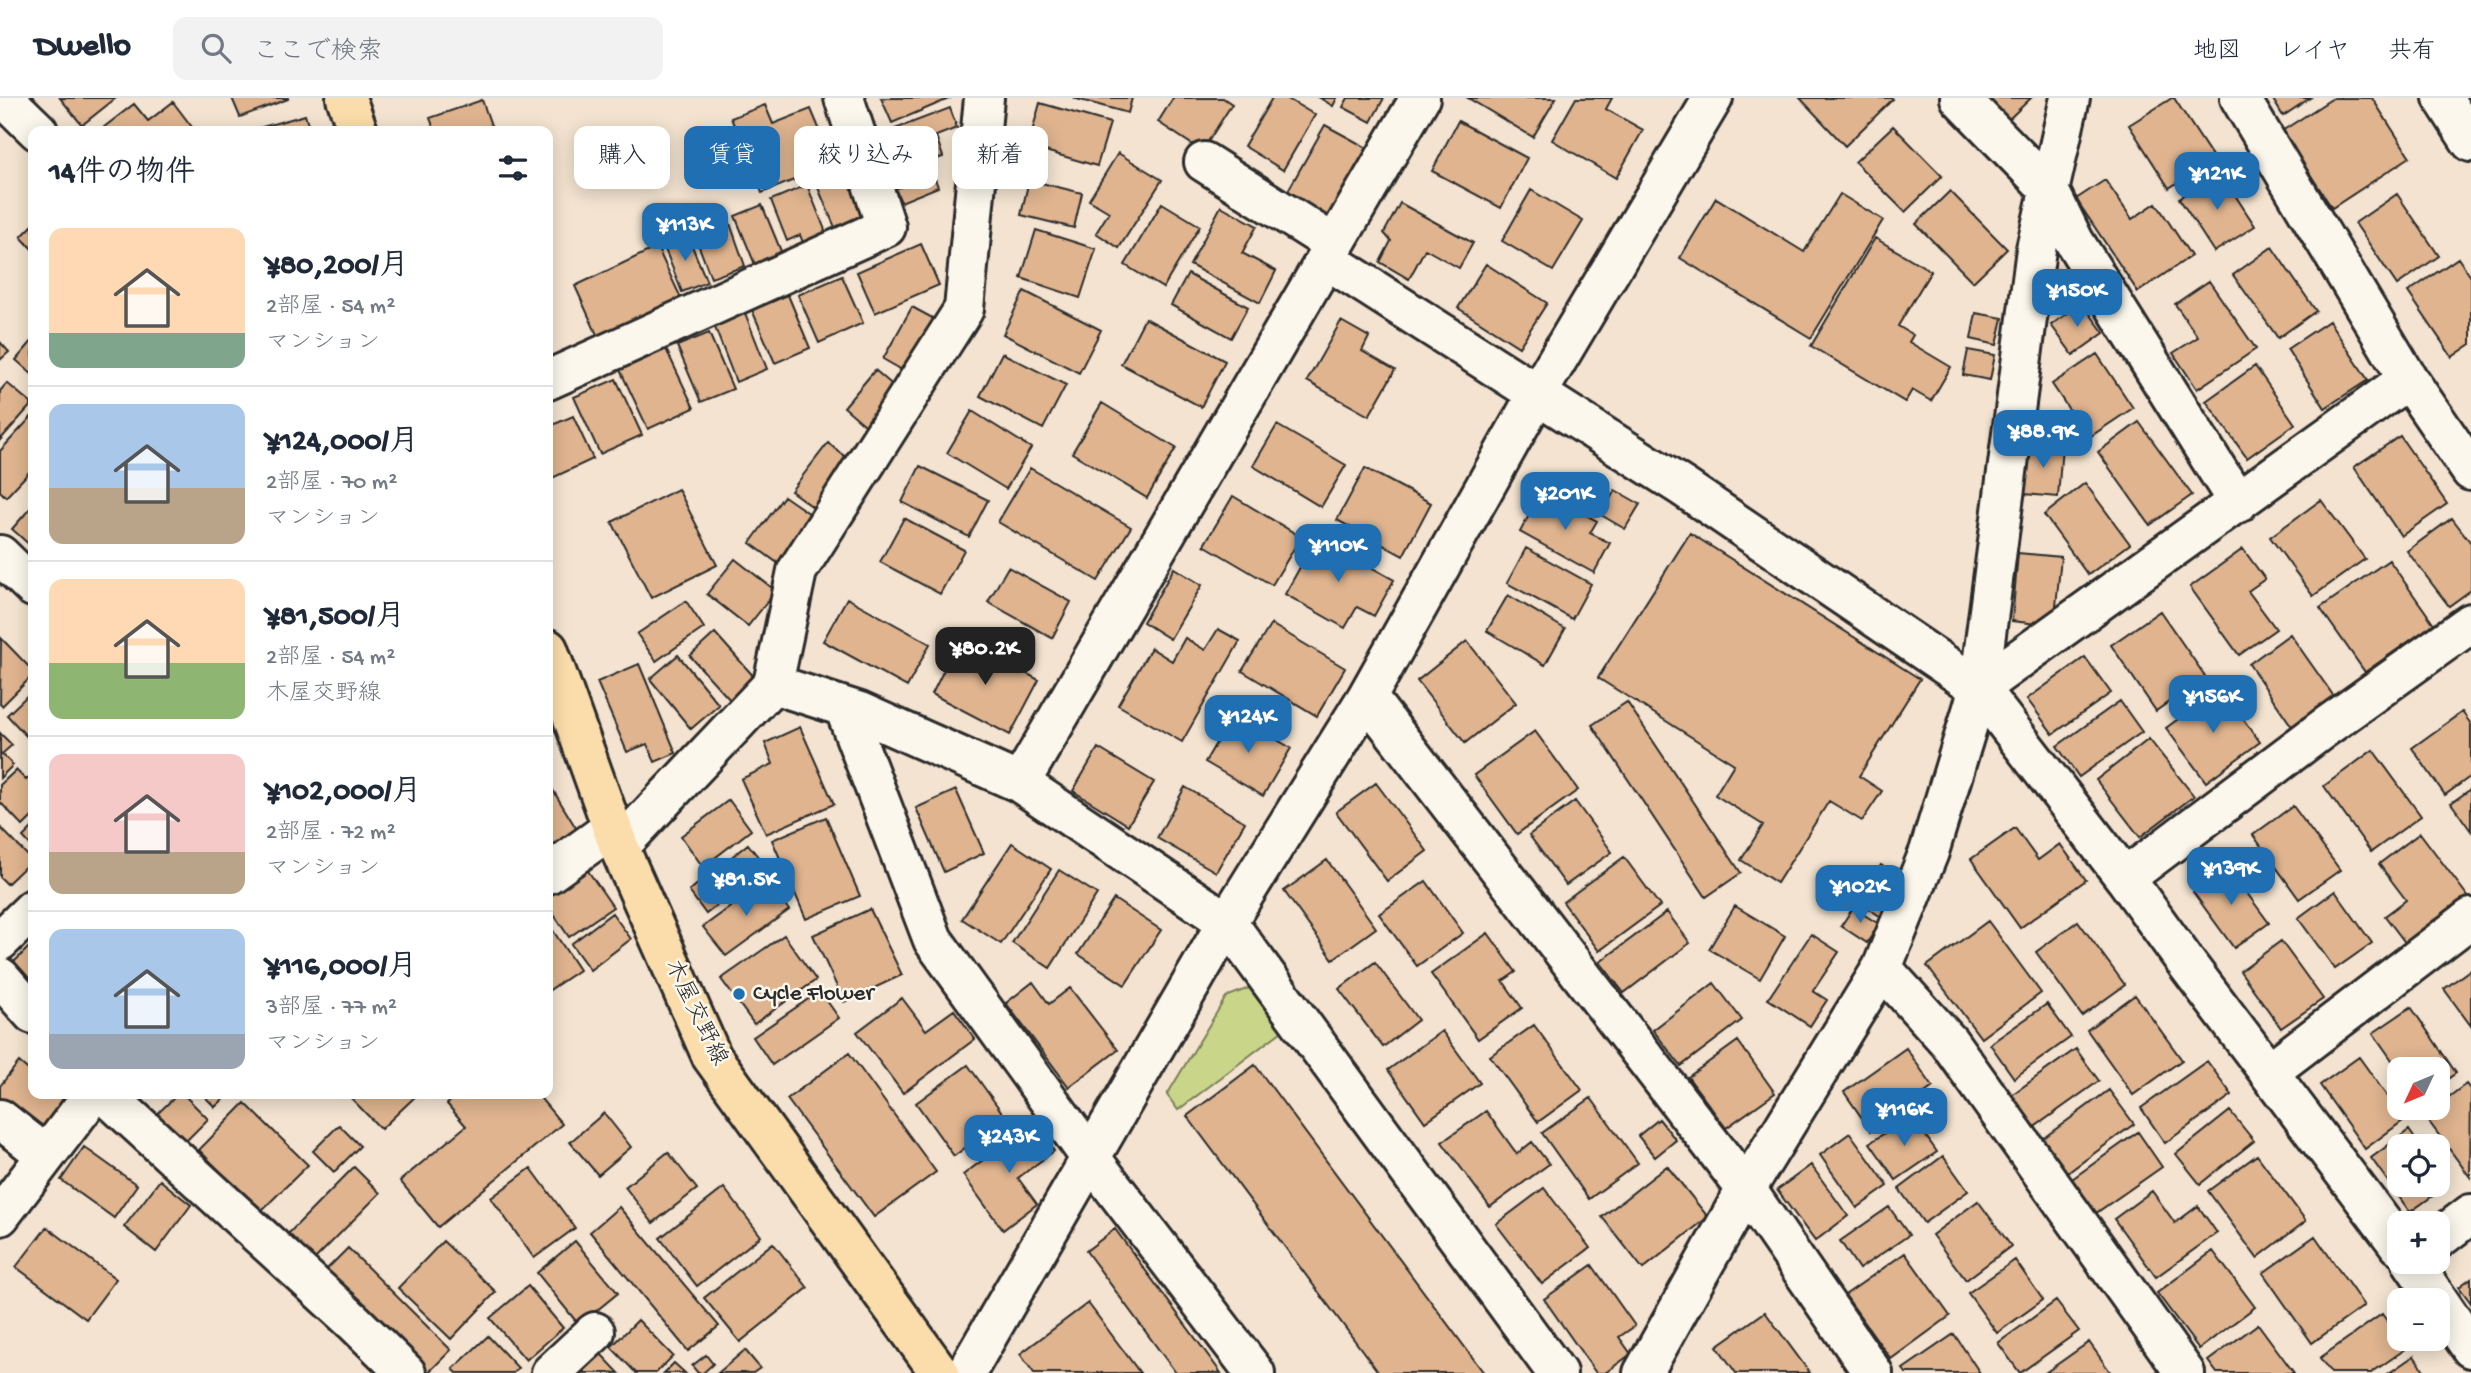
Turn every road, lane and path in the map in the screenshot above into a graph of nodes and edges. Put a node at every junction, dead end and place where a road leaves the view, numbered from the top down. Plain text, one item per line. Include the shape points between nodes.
1 (4, 98) edge
2 (346, 98) edge
3 (844, 98) edge
4 (984, 98) edge
5 (1420, 98) edge
6 (1713, 98) edge
7 (1960, 98) edge
8 (2070, 98) edge
9 (2240, 98) edge
10 (2443, 98) edge
11 (33, 126) edge
12 (356, 126) edge
13 (2471, 142) edge
14 (1204, 162) dead end
15 (2048, 188) junction
16 (1330, 252) junction
17 (553, 378) edge
18 (2408, 379) junction
19 (1537, 394) junction
20 (2471, 471) edge
21 (2238, 503) junction
22 (0, 555) edge
23 (28, 582) edge
24 (2471, 623) edge
25 (553, 663) edge
26 (773, 684) junction
27 (1979, 688) junction
28 (1367, 697) junction
29 (844, 707) junction
30 (1020, 783) junction
31 (615, 838) junction
32 (553, 871) edge
33 (2125, 878) junction
34 (28, 914) edge
35 (2471, 918) edge
36 (1227, 922) junction
37 (0, 941) edge
38 (1882, 968) junction
39 (0, 977) edge
40 (28, 1008) edge
41 (2269, 1072) junction
42 (89, 1099) edge
43 (111, 1099) edge
44 (0, 1119) edge
45 (46, 1155) junction
46 (1090, 1157) junction
47 (1746, 1189) junction
48 (2471, 1214) edge
49 (0, 1216) edge
50 (2387, 1229) edge
51 (2450, 1230) edge
52 (2420, 1274) edge
53 (595, 1332) dead end
54 (2471, 1348) edge
55 (406, 1373) edge
56 (551, 1373) edge
57 (940, 1373) edge
58 (966, 1373) edge
59 (1255, 1373) edge
60 (1557, 1373) edge
61 (1643, 1373) edge
62 (1873, 1373) edge
63 (2185, 1373) edge

1 - 11 street
2 - 12 main road
3 - 17 street via 886,227
4 - 26 street via 964,309 797,571
5 - 16 street
6 - 19 street
7 - 15 street
8 - 15 street
9 - 18 street
10 - 13 street
14 - 16 street
15 - 21 street via 2074,241
15 - 27 street via 2034,262
16 - 19 street
16 - 30 street
18 - 20 street
18 - 21 street
19 - 27 street
19 - 28 street
21 - 27 street
22 - 23 street
24 - 33 street
25 - 31 main road, 木屋交野線
26 - 29 street
26 - 31 street
27 - 33 street
27 - 38 street via 1929,852
28 - 36 street
28 - 47 street
29 - 30 street
29 - 46 street via 933,940
30 - 36 street
31 - 32 street
31 - 57 main road, 木屋交野線 via 712,1057
33 - 41 street
34 - 37 street
35 - 41 street
36 - 46 street
36 - 60 street
38 - 47 street
38 - 63 street via 1949,1042
39 - 40 street
41 - 50 street
42 - 45 street
43 - 55 street
44 - 45 street
45 - 49 street
46 - 58 street
46 - 59 street
47 - 61 street
47 - 62 street
48 - 51 street
52 - 54 street
53 - 56 street

